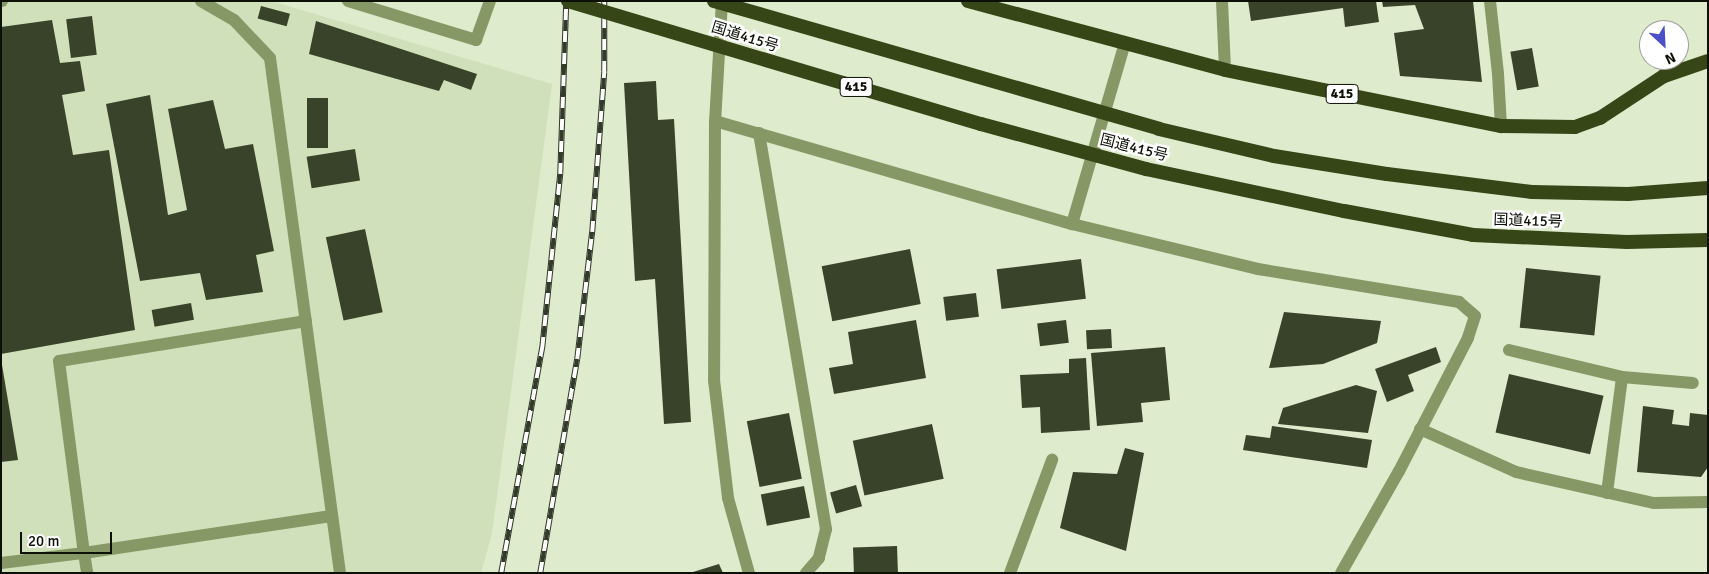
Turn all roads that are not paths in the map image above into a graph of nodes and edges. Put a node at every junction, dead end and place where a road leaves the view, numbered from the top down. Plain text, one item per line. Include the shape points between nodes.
1 (201, 1) edge
2 (348, 1) edge
3 (490, 1) edge
4 (568, 1) edge
5 (714, 1) edge
6 (722, 1) edge
7 (1222, 1) edge
8 (1490, 1) edge
9 (978, 2) edge
10 (1125, 44) junction
11 (1708, 61) edge
12 (1225, 70) junction
13 (715, 121) junction
14 (1500, 126) junction
15 (759, 134) junction
16 (1708, 188) edge
17 (1072, 224) junction
18 (1708, 240) edge
19 (306, 321) junction
20 (1509, 350) dead end
21 (1622, 377) junction
22 (1693, 384) dead end
23 (1420, 429) junction
24 (1052, 460) dead end
25 (1607, 493) junction
26 (1708, 502) edge
27 (331, 516) junction
28 (84, 552) junction
29 (1, 563) edge
30 (87, 573) edge
31 (340, 573) edge
32 (749, 573) edge
33 (806, 573) edge
34 (1010, 573) edge
35 (1341, 573) edge

1 - 19 street via 234,20 270,58
2 - 3 street via 476,40
4 - 18 highway, 国道415号 / 415, bridge via 981,124 1146,169 1344,211 1473,235 1627,242
5 - 16 highway, 国道415号, bridge via 1159,129 1274,156 1532,192 1628,194
6 - 13 street
7 - 12 street
8 - 14 street
9 - 10 highway, 415
10 - 12 highway, 415
10 - 17 street
11 - 14 highway, 415 via 1664,76 1600,118 1575,127
12 - 14 highway, 415
13 - 15 street
13 - 32 street via 714,380 728,498
15 - 17 street
15 - 33 street via 826,529 820,558
17 - 23 street via 1258,269 1459,302 1475,316 1468,338
19 - 27 street
19 - 28 street via 59,361
20 - 21 street
21 - 22 street
21 - 25 street
23 - 25 street via 1516,472
23 - 35 street
24 - 34 street
25 - 26 street via 1654,503
27 - 28 street
27 - 31 street
28 - 29 street
28 - 30 street

